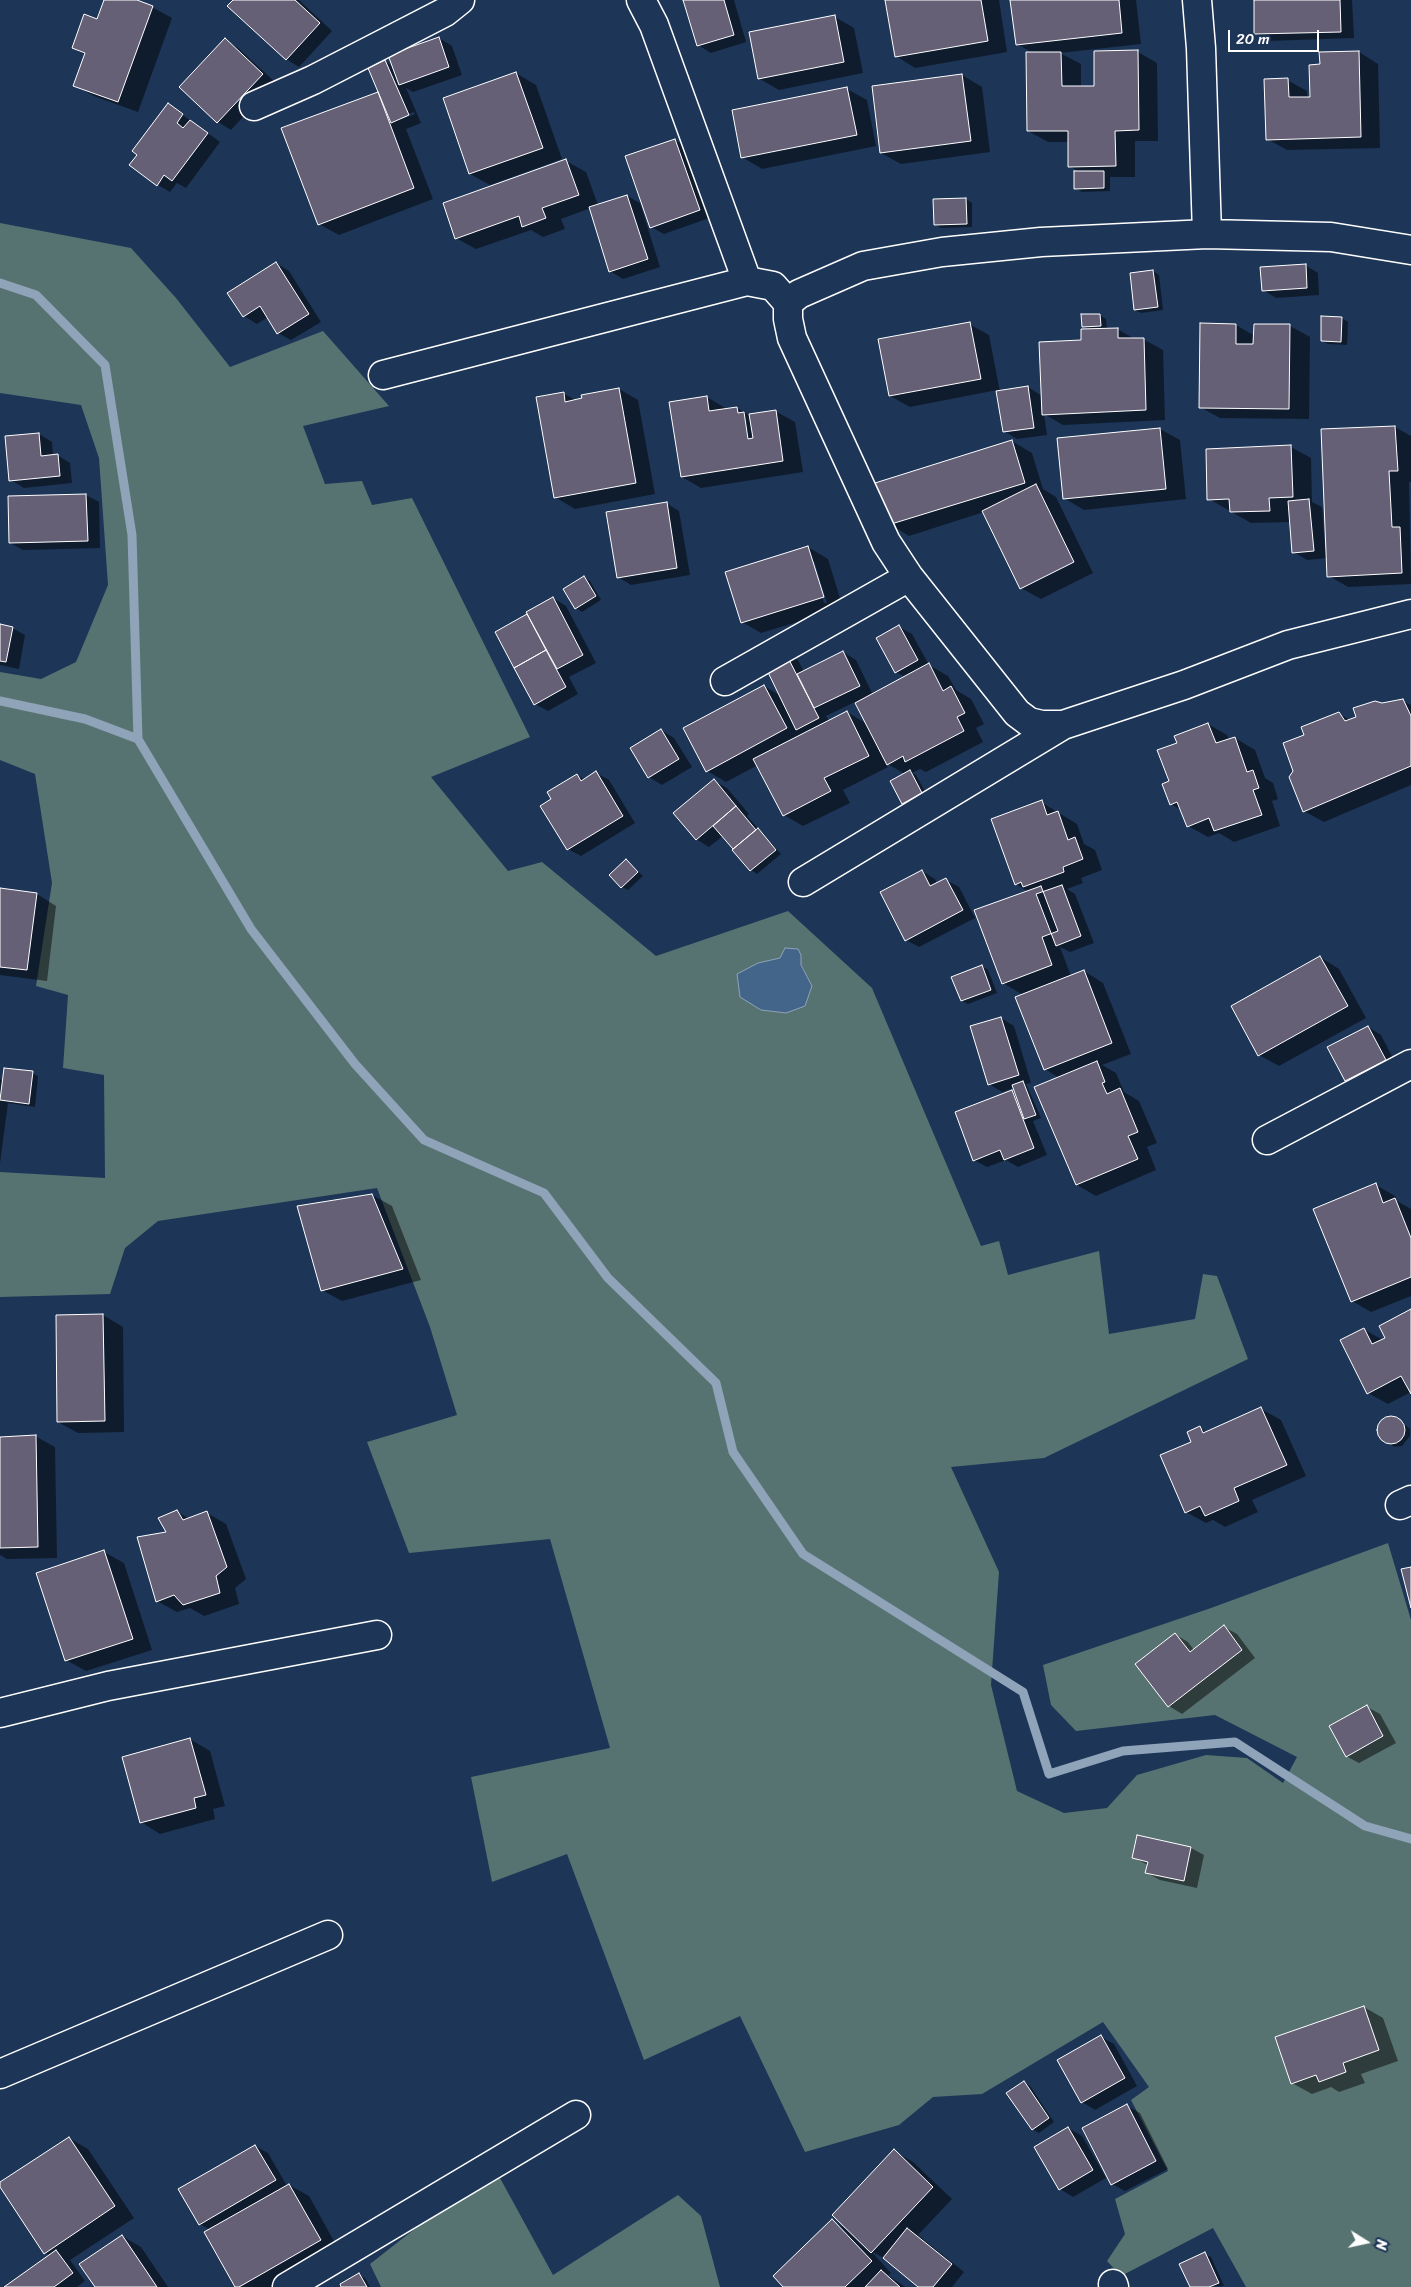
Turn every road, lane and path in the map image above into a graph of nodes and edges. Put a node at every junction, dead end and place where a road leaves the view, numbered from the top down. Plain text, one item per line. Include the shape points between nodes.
1 (460, 0) edge
2 (641, 0) edge
3 (1197, 0) edge
4 (254, 106) dead end
5 (1207, 234) junction
6 (1411, 250) edge
7 (747, 281) junction
8 (788, 303) junction
9 (383, 374) dead end
10 (909, 578) junction
11 (1411, 614) edge
12 (725, 681) dead end
13 (1063, 724) junction
14 (803, 882) dead end
15 (1411, 1064) edge
16 (1268, 1140) dead end
17 (377, 1635) dead end
18 (0, 1713) edge
19 (328, 1935) dead end
20 (0, 2074) edge
21 (576, 2115) dead end
22 (287, 2287) edge

1 - 4 street via 445,12 313,80
2 - 7 street via 654,25
3 - 5 street
5 - 6 street via 1331,237
5 - 8 street via 1041,242 897,258 863,266 829,280
7 - 8 street via 773,286
7 - 9 street
8 - 10 street via 792,338 886,542
10 - 12 street
10 - 13 street via 1017,713 1029,722
11 - 13 street via 1288,645 1184,685
13 - 14 street
15 - 16 street
17 - 18 street via 108,1686
19 - 20 street
21 - 22 street

